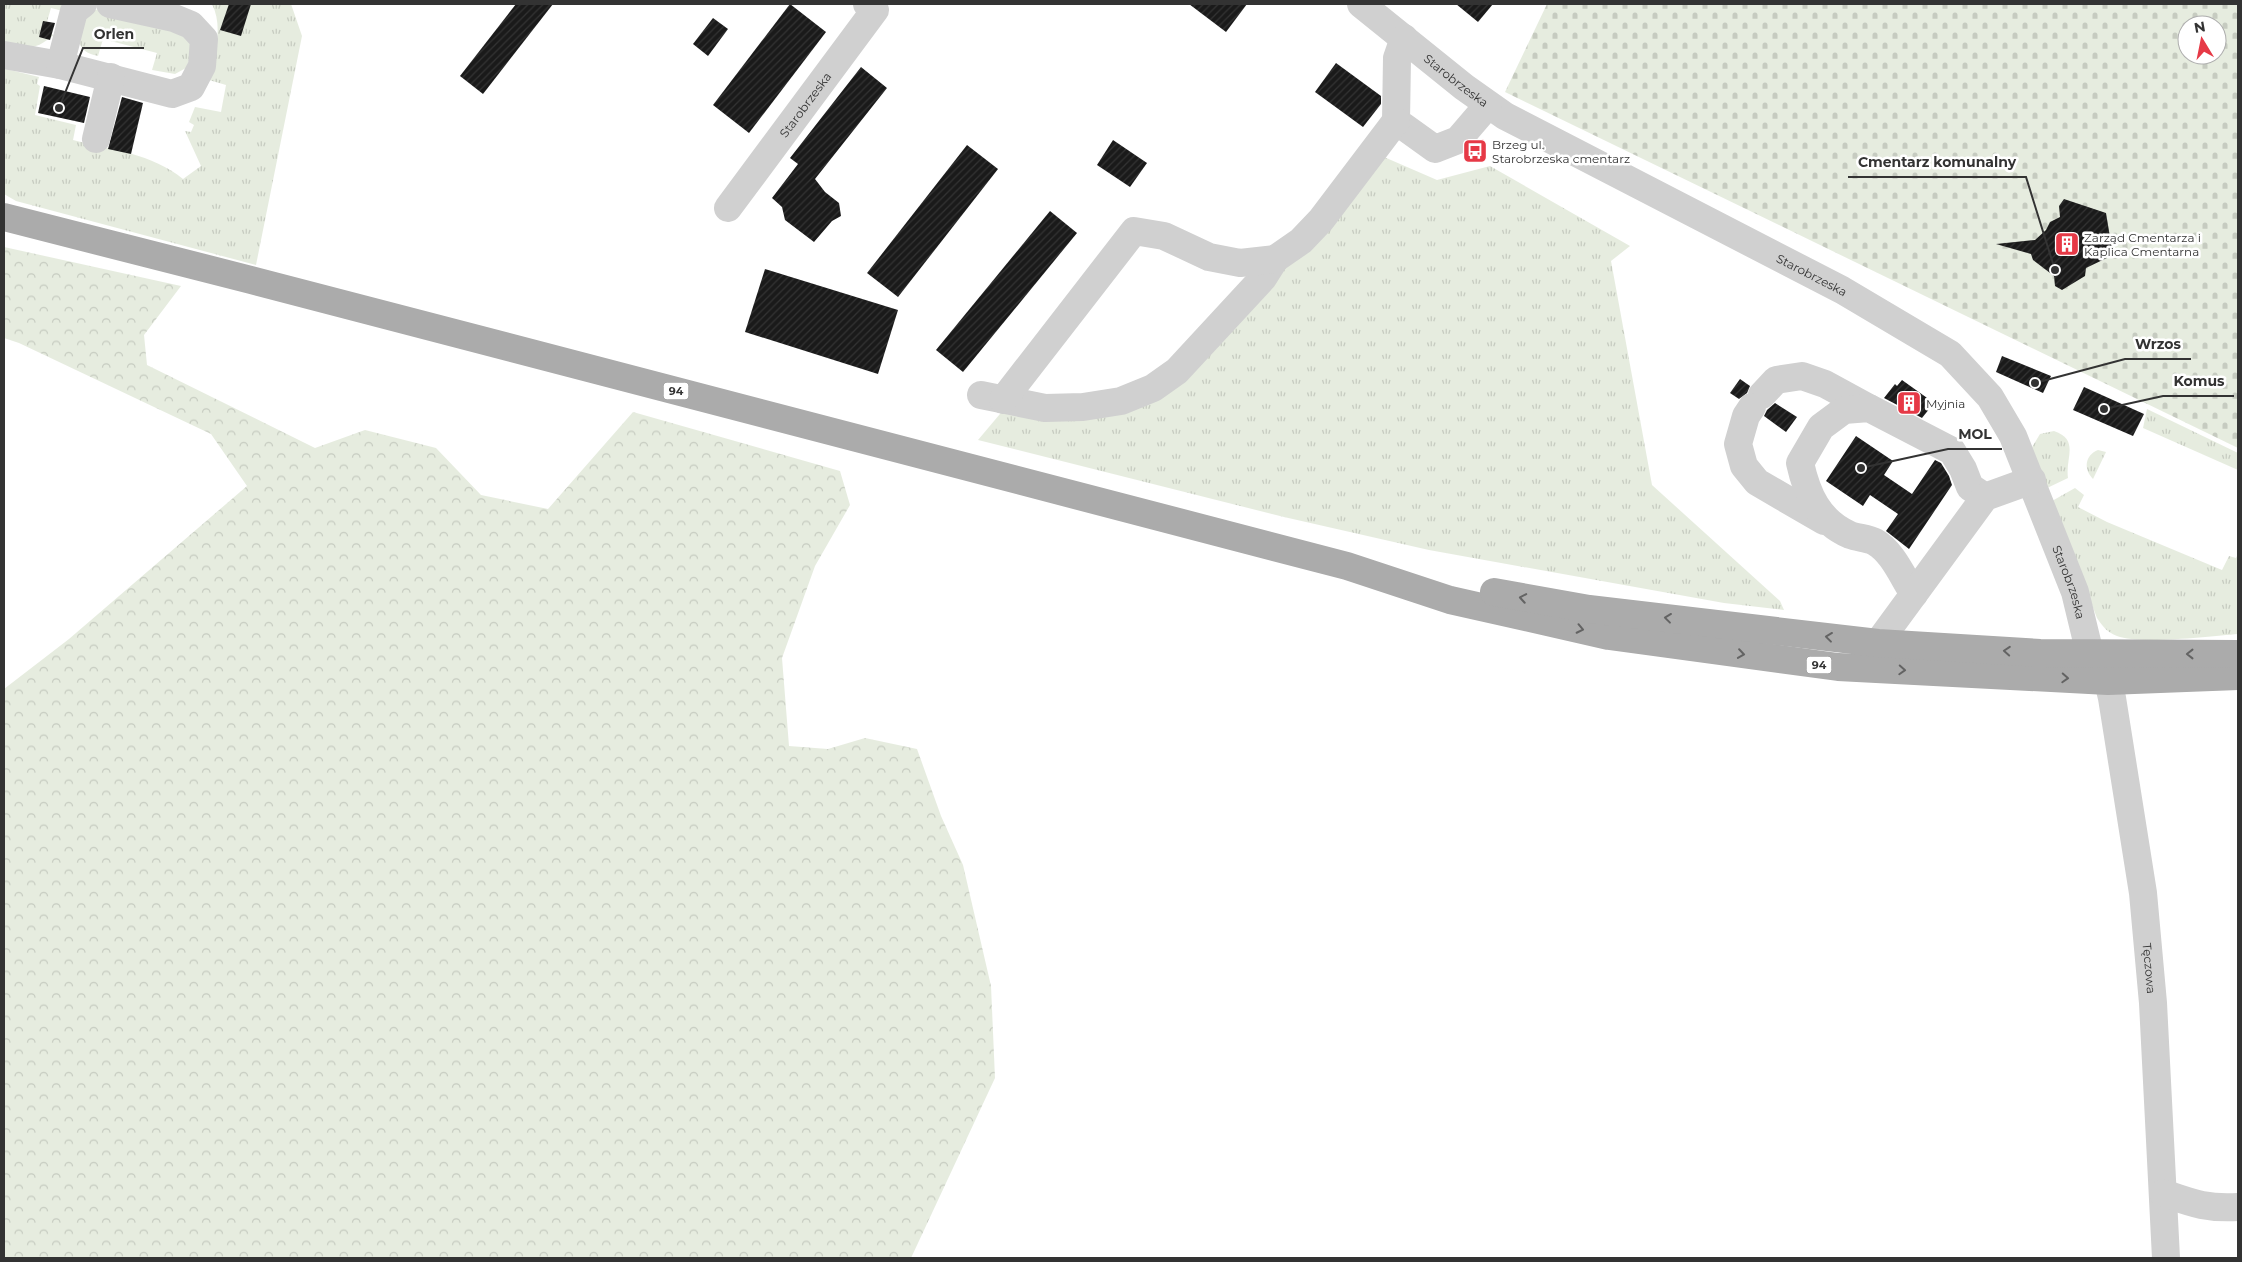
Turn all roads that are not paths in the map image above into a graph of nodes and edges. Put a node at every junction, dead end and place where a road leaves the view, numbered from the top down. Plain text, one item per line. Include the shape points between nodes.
1 (83, 4) edge
2 (110, 4) edge
3 (867, 4) edge
4 (1360, 4) edge
5 (1404, 38) junction
6 (4, 55) edge
7 (60, 65) junction
8 (111, 77) junction
9 (1488, 106) junction
10 (1396, 122) junction
11 (96, 139) dead end
12 (728, 208) dead end
13 (4, 217) edge
14 (1275, 259) junction
15 (1869, 408) junction
16 (2032, 480) junction
17 (1985, 497) junction
18 (1832, 525) junction
19 (1347, 566) junction
20 (1914, 594) junction
21 (1878, 643) junction
22 (2090, 654) junction
23 (2238, 654) edge
24 (2238, 676) edge
25 (2108, 681) junction
26 (2163, 1193) junction
27 (2238, 1207) edge
28 (2166, 1258) edge

1 - 7 street via 74,12
2 - 8 street via 174,18 191,25 204,39 202,66 191,87 172,94
3 - 12 street, Starobrzeska via 874,10
4 - 5 street, Starobrzeska
5 - 9 street, Starobrzeska
5 - 10 street via 1397,58
6 - 7 street
7 - 8 street
8 - 11 street
9 - 10 street via 1458,140 1434,149
9 - 16 street, Starobrzeska via 1849,293 1950,354 1990,396 2013,436
10 - 14 street via 1322,220
13 - 19 main road, 94
14 - 14 street via 1263,278 1177,371 1153,388 1121,401 1083,407 1045,408 992,398 1134,231 1164,236 1209,257 1240,262
15 - 17 street via 1952,451 1970,487
15 - 18 street via 1844,410 1822,427 1800,463 1813,504
15 - 18 street via 1826,384 1802,376 1776,380 1746,416 1738,444 1744,466 1757,482
16 - 17 street
16 - 22 street, Starobrzeska via 2075,592
17 - 20 street
18 - 20 street via 1876,542 1891,557
21 -> 19 main road, 94 via 1589,609
19 -> 25 main road, 94 via 1450,600 1609,636 1838,667
20 - 21 street
22 -> 21 main road, 94
23 -> 22 main road, 94
22 - 25 street, Starobrzeska
24 - 25 main road, 94
25 - 26 street, Tęczowa via 2143,893
26 - 27 street via 2201,1206
26 - 28 street, Tęczowa

